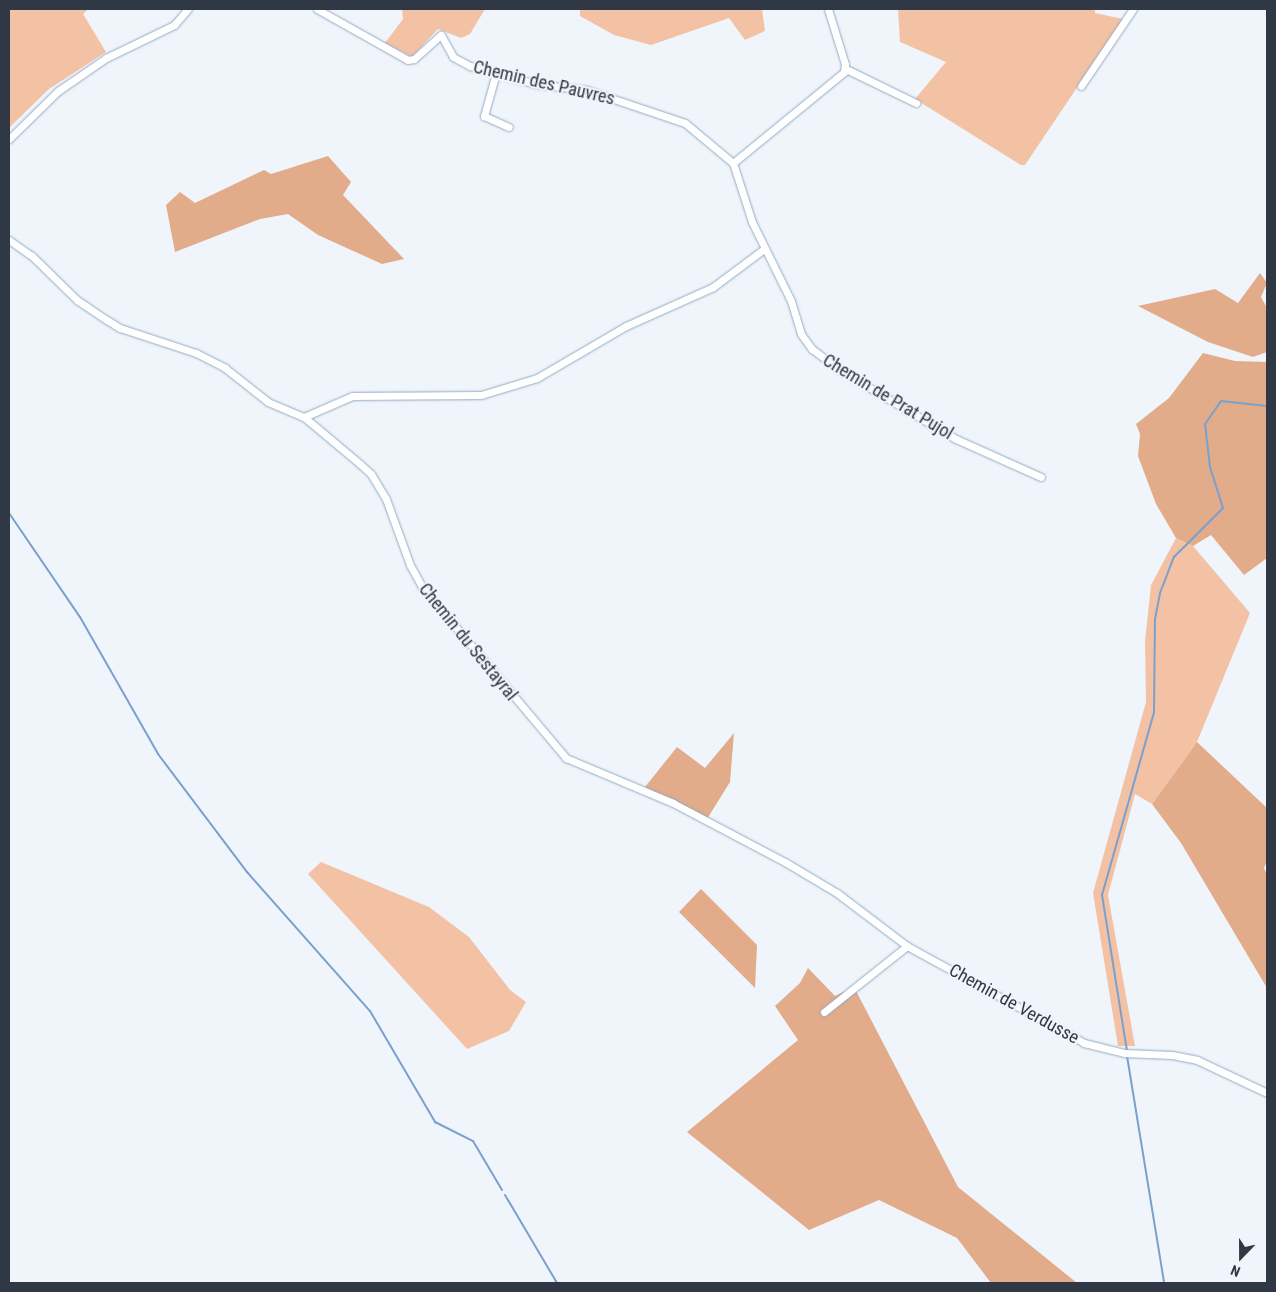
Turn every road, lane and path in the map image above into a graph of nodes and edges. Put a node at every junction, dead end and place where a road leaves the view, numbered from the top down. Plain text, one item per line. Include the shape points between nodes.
1 (188, 9) edge
2 (317, 9) edge
3 (828, 9) edge
4 (1133, 9) edge
5 (846, 69) junction
6 (496, 73) junction
7 (1081, 86) dead end
8 (916, 104) dead end
9 (509, 127) dead end
10 (9, 138) edge
11 (733, 163) junction
12 (9, 240) edge
13 (764, 249) junction
14 (304, 418) junction
15 (1041, 477) dead end
16 (907, 946) junction
17 (824, 1012) dead end
18 (1267, 1092) edge

1 - 10 street via 174,26 106,58 58,91
2 - 6 street, Chemin des Pauvres via 408,60 414,59 442,35 455,59
3 - 5 street
4 - 7 street
5 - 8 street
5 - 11 street
6 - 9 street via 484,116
6 - 11 street, Chemin des Pauvres via 536,84 587,90 660,113 685,123 704,136
11 - 13 street, Chemin de Prat Pujol
12 - 14 street, Chemin du Sestayral via 32,256 77,300 107,320 212,360 268,402
13 - 14 street via 713,287 626,326 537,378 481,395 352,396
13 - 15 street, Chemin de Prat Pujol via 791,301 801,334 818,354 956,438
14 - 16 street, Chemin du Sestayral via 371,474 386,499 410,565 422,587 566,758 673,803 785,862 837,893
16 - 17 street
16 - 18 street, Chemin de Verdusse via 1084,1043 1128,1053 1172,1054 1197,1060

